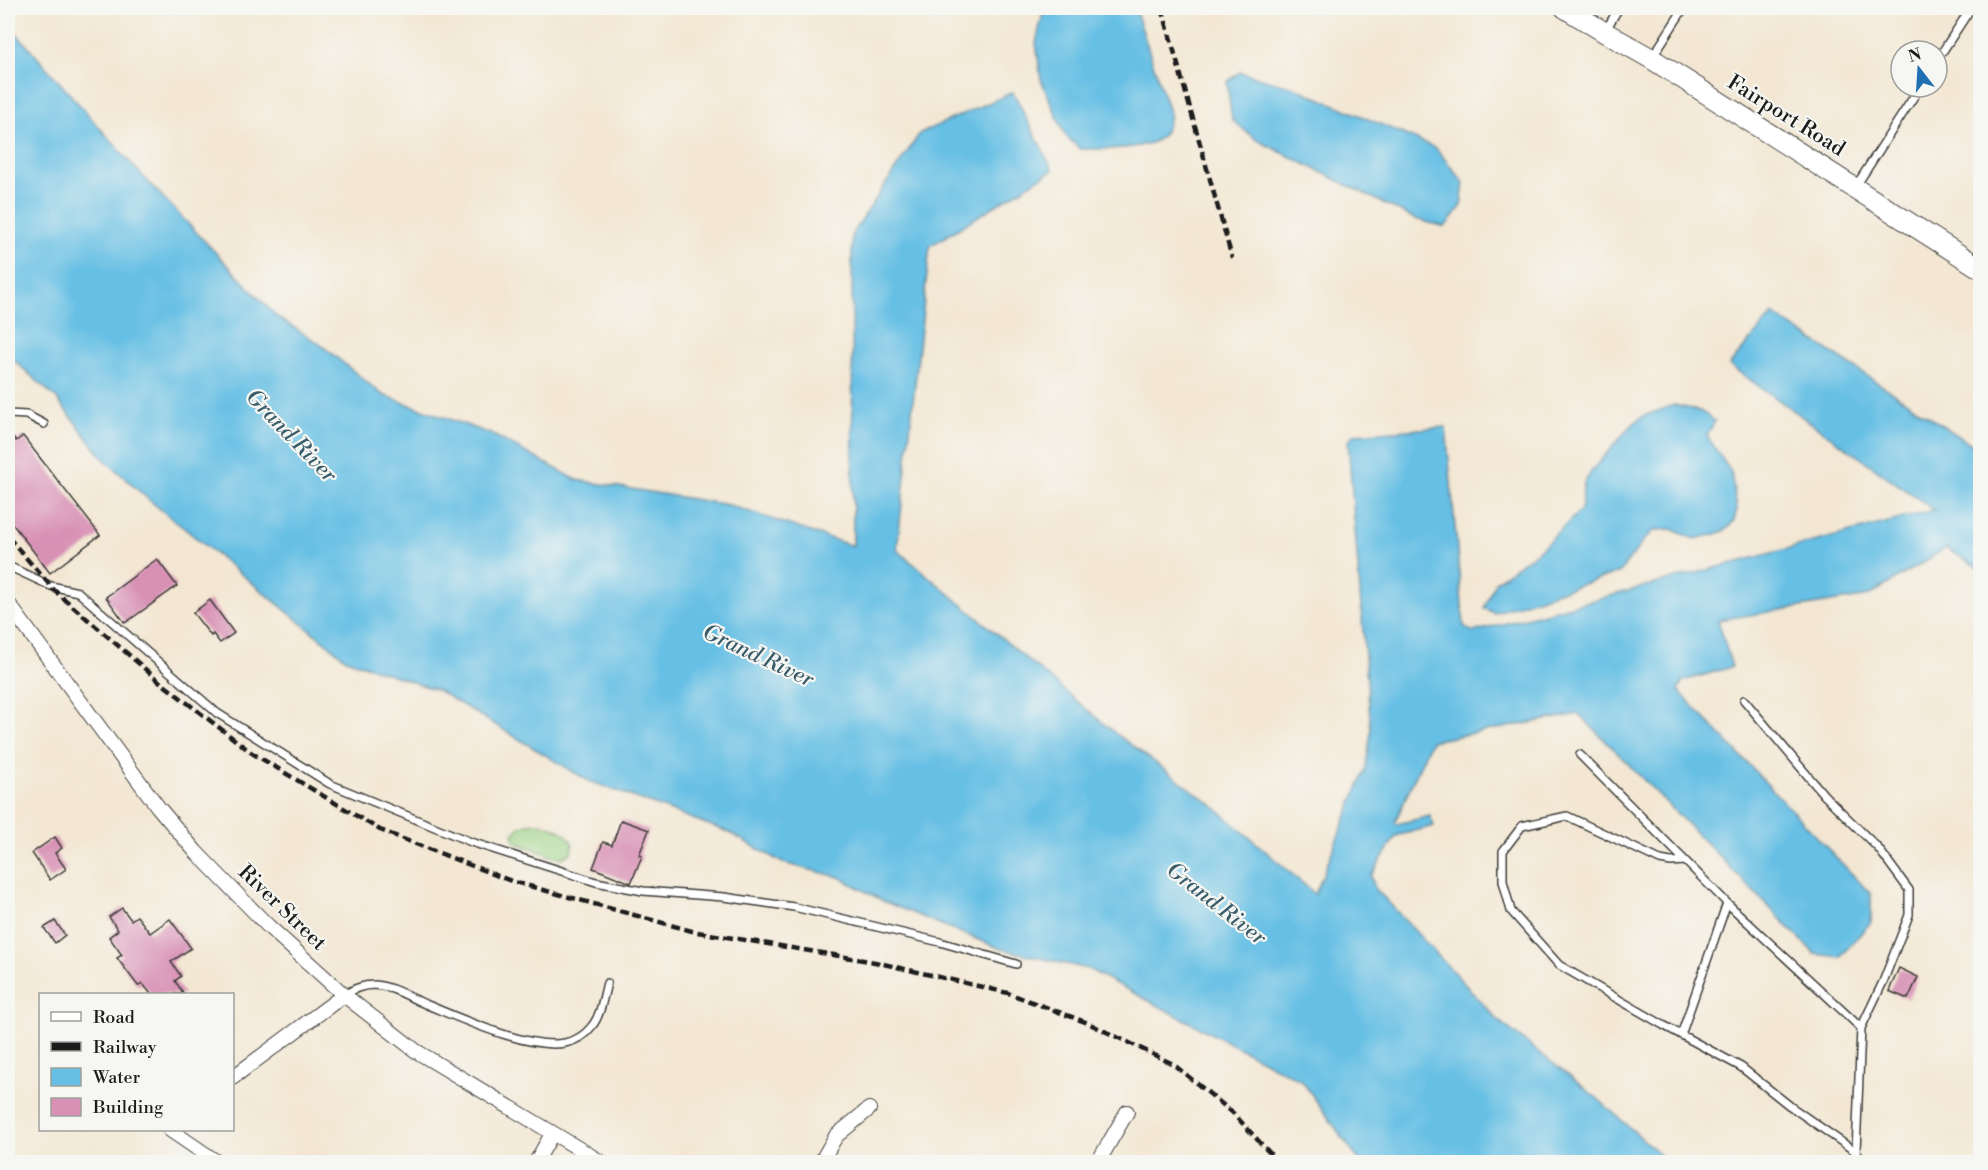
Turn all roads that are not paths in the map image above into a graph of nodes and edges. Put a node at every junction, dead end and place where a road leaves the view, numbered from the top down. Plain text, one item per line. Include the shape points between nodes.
1 (1565, 8) edge
2 (1619, 8) edge
3 (1684, 8) edge
4 (1971, 8) edge
5 (1604, 32) junction
6 (1949, 42) edge
7 (1652, 58) junction
8 (1912, 99) edge
9 (1855, 188) junction
10 (1980, 268) edge
11 (8, 414) edge
12 (44, 424) dead end
13 (8, 566) edge
14 (8, 603) edge
15 (1744, 700) dead end
16 (1580, 755) dead end
17 (1685, 861) junction
18 (1726, 903) junction
19 (1016, 964) dead end
20 (607, 983) dead end
21 (344, 996) junction
22 (1861, 1028) junction
23 (1681, 1035) junction
24 (234, 1077) edge
25 (869, 1109) dead end
26 (1127, 1112) dead end
27 (171, 1131) edge
28 (552, 1134) junction
29 (1856, 1152) junction
30 (217, 1162) edge
31 (536, 1162) edge
32 (601, 1162) edge
33 (820, 1162) edge
34 (1098, 1162) edge
35 (1863, 1162) edge

1 - 5 street, Fairport Road
2 - 5 lane
3 - 7 lane
4 - 6 lane
5 - 7 street, Fairport Road
7 - 9 street, Fairport Road
8 - 9 lane
9 - 10 street, Fairport Road
11 - 12 lane via 27,415
13 - 19 lane via 51,586 78,591 217,712 330,784 471,842 596,882 794,908
14 - 21 street, River Street via 119,755 196,852
15 - 22 lane via 1824,795 1878,848 1909,890 1909,915
16 - 17 lane
17 - 18 lane
17 - 23 lane via 1660,860 1567,816 1522,826 1503,851 1503,881 1511,911 1559,965
18 - 22 lane
18 - 23 lane
20 - 21 lane via 600,1012 587,1032 578,1039 549,1044 461,1019 389,988 362,986
21 - 24 street
21 - 28 street, River Street via 416,1051
22 - 29 lane
23 - 29 lane via 1741,1067
25 - 33 street via 836,1136
26 - 34 street
27 - 30 street
28 - 31 street
28 - 32 street, River Street
29 - 35 lane

